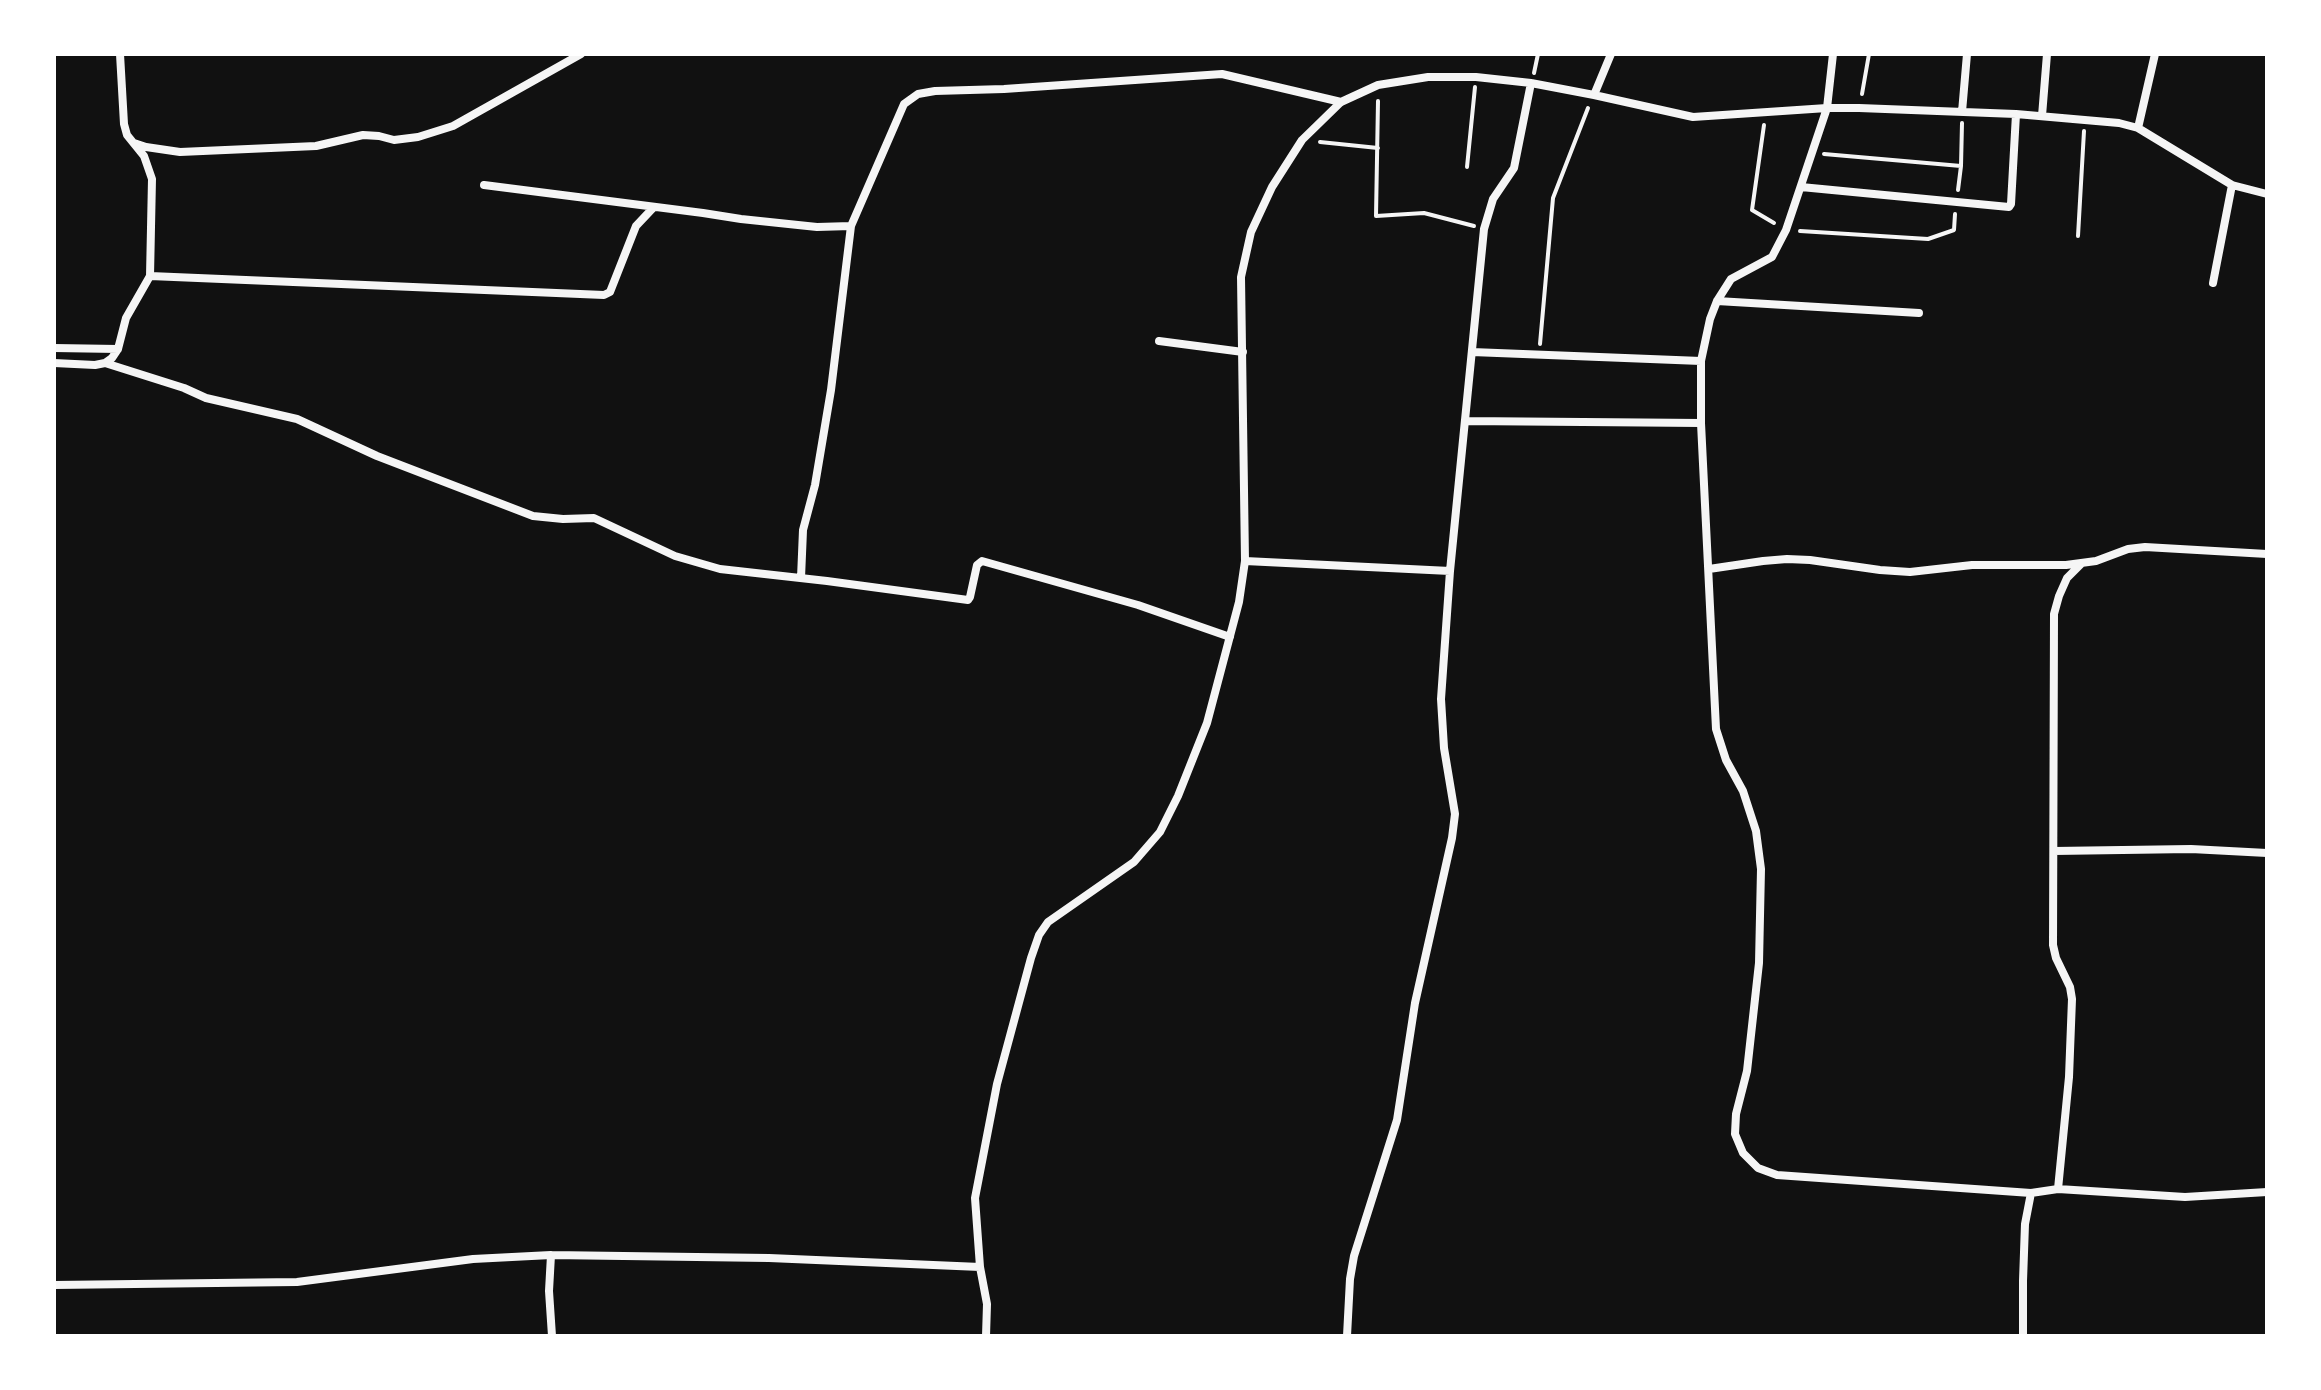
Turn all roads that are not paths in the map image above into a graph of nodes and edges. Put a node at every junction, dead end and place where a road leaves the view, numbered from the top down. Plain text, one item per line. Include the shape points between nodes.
1 (120, 54) edge
2 (581, 54) edge
3 (1611, 54) edge
4 (1833, 54) edge
5 (1967, 54) edge
6 (2047, 54) edge
7 (2155, 54) edge
8 (1531, 83) junction
9 (1594, 95) junction
10 (1341, 102) junction
11 (1827, 108) junction
12 (1962, 112) junction
13 (2016, 114) junction
14 (2042, 116) junction
15 (2138, 128) junction
16 (134, 143) junction
17 (484, 185) dead end
18 (2232, 185) junction
19 (1801, 187) junction
20 (2267, 194) edge
21 (653, 208) junction
22 (851, 226) junction
23 (150, 276) junction
24 (2213, 283) dead end
25 (1717, 301) junction
26 (1919, 313) dead end
27 (1159, 341) dead end
28 (54, 348) edge
29 (118, 349) junction
30 (1243, 352) junction
31 (1472, 352) junction
32 (1701, 361) junction
33 (54, 363) edge
34 (105, 363) junction
35 (1465, 421) junction
36 (1701, 423) junction
37 (2267, 554) edge
38 (1245, 561) junction
39 (2081, 564) junction
40 (1709, 569) junction
41 (1450, 571) junction
42 (801, 578) junction
43 (1230, 637) junction
44 (2054, 851) junction
45 (2267, 853) edge
46 (2058, 1189) junction
47 (2267, 1192) edge
48 (2031, 1193) junction
49 (551, 1255) junction
50 (980, 1267) junction
51 (54, 1285) edge
52 (552, 1336) edge
53 (986, 1336) edge
54 (1347, 1336) edge
55 (2023, 1336) edge

1 - 16 street via 124,124
2 - 16 street via 453,126 418,137 363,135 302,148 180,152
3 - 9 street
4 - 11 street
5 - 12 street
6 - 14 street
7 - 15 street
8 - 9 street
8 - 10 street via 1428,77 1378,85
8 - 31 street via 1514,168 1493,199 1484,229
9 - 11 street via 1693,117
10 - 22 street via 1222,74 918,94 904,104
10 - 30 street via 1302,140 1251,232 1241,277
11 - 12 street
11 - 19 street
12 - 13 street
13 - 14 street
13 - 19 street via 2009,207
14 - 15 street
15 - 18 street
16 - 23 street via 152,179
17 - 21 street
18 - 20 street
18 - 24 street
19 - 25 street via 1772,257 1731,279
21 - 22 street via 817,227
21 - 23 street via 636,226 610,292 604,295
22 - 42 street via 831,390 803,530
23 - 29 street via 126,318
25 - 26 street
25 - 32 street
27 - 30 street
28 - 29 street
29 - 34 street
30 - 38 street
31 - 32 street
31 - 35 street
32 - 36 street
33 - 34 street
34 - 42 street via 206,398 309,424 533,516 594,518 706,566
35 - 36 street
35 - 41 street
36 - 40 street
37 - 39 street via 2145,547
38 - 41 street
38 - 43 street
39 - 40 street via 1972,565 1910,572 1787,559
39 - 44 street via 2067,578 2054,614
40 - 48 street via 1716,729 1756,831 1761,869 1759,963 1747,1071 1736,1114 1735,1134 1743,1153 1758,1168 1777,1175
41 - 54 street via 1441,699 1455,814 1452,838 1415,1003 1397,1120 1354,1256
42 - 43 street via 968,600 982,561
43 - 50 street via 1207,723 1160,832 1134,862 1059,913 1039,935 997,1084 975,1198
44 - 45 street
44 - 46 street via 2053,945 2072,999
46 - 47 street via 2185,1197
46 - 48 street
48 - 55 street via 2025,1224
49 - 50 street
49 - 51 street via 473,1259 297,1282
49 - 52 street
50 - 53 street

